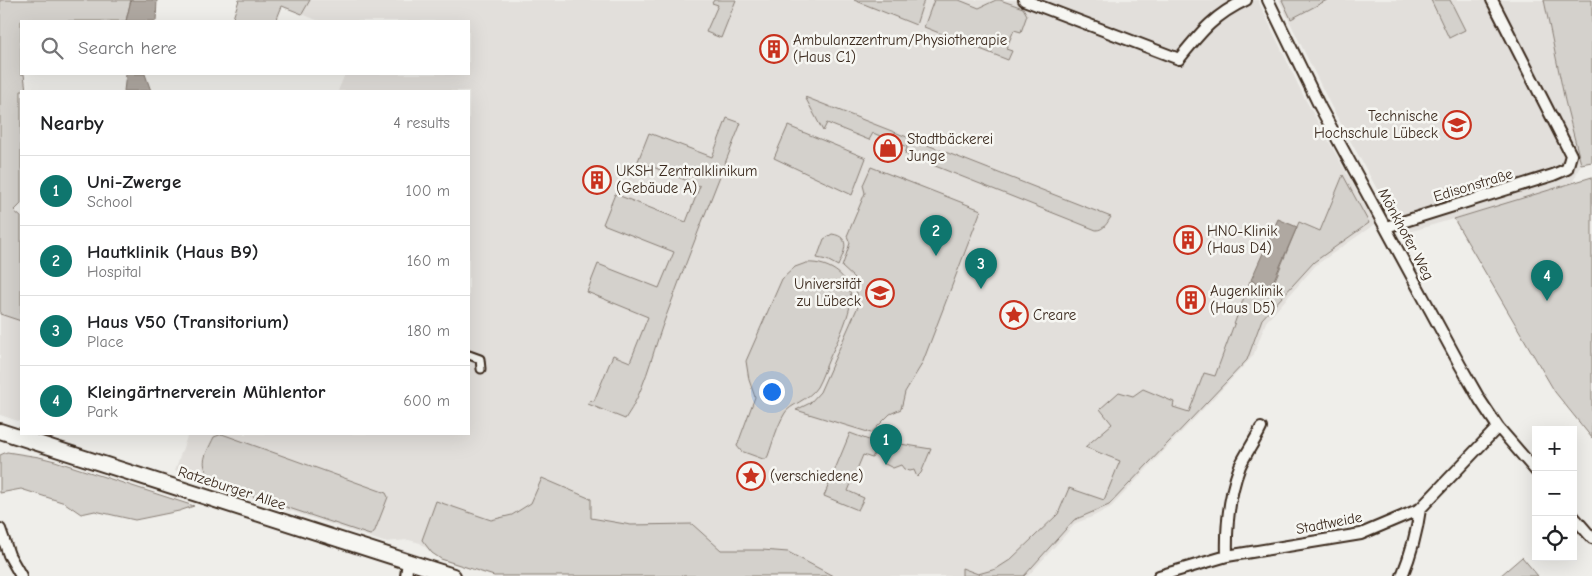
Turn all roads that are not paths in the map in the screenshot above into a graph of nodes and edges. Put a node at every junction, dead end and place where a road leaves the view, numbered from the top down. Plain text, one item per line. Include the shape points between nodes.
1 (1024, 0) edge
2 (1246, 0) edge
3 (1268, 0) edge
4 (1492, 0) edge
5 (1386, 228) junction
6 (470, 355) edge
7 (480, 369) dead end
8 (1498, 427) junction
9 (1261, 428) dead end
10 (0, 431) edge
11 (29, 437) edge
12 (1532, 466) edge
13 (1420, 509) junction
14 (1577, 521) edge
15 (0, 529) edge
16 (1592, 538) edge
17 (1227, 556) junction
18 (407, 569) edge
19 (21, 576) edge
20 (453, 576) edge
21 (1160, 576) edge
22 (1402, 576) edge

1 - 2 street via 1179,59 1218,16
3 - 5 street, Mönkhofer Weg via 1320,107
4 - 5 street, Edisonstraße via 1571,155 1568,169
5 - 8 street, Mönkhofer Weg
6 - 7 street via 480,359
8 - 12 street, Mönkhofer Weg
8 - 13 street, Stadtweide
9 - 17 street via 1240,466 1236,481 1228,512
10 - 11 main road, Ratzeburger Allee
11 - 18 main road, Ratzeburger Allee
13 - 17 street, Stadtweide via 1361,534
13 - 22 street via 1410,556
14 - 16 street
15 - 19 street
17 - 21 street, Stadtweide
18 - 20 main road, Ratzeburger Allee

